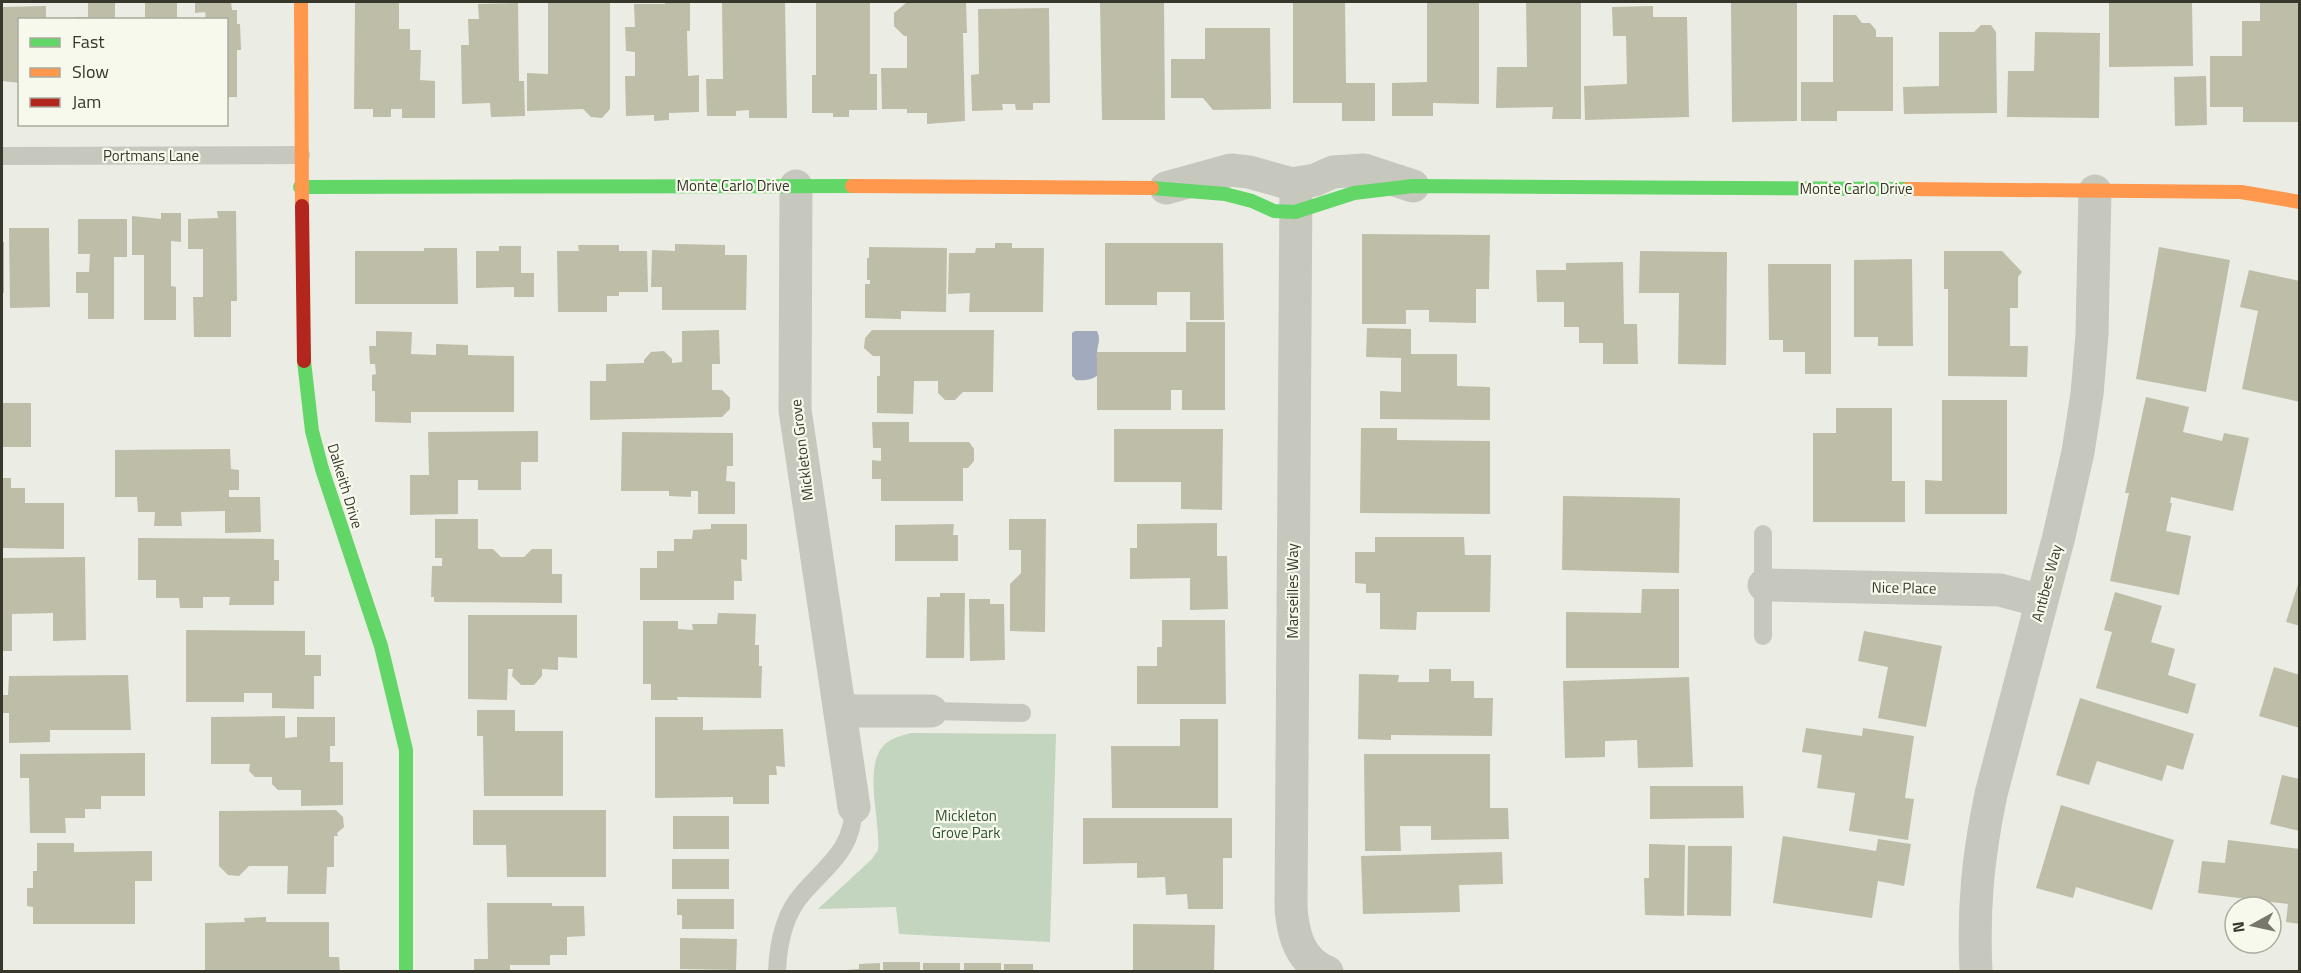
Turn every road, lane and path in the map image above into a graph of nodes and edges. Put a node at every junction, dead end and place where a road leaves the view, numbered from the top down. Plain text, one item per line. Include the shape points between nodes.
1 (301, 2) edge
2 (301, 155) junction
3 (2, 156) edge
4 (796, 186) junction
5 (1413, 186) joint
6 (300, 187) junction
7 (1166, 188) joint
8 (2095, 191) junction
9 (1295, 198) junction
10 (2300, 202) edge
11 (1763, 534) dead end
12 (1764, 585) junction
13 (2042, 601) junction
14 (1763, 636) dead end
15 (840, 711) junction
16 (931, 711) joint
17 (1022, 713) dead end
18 (854, 807) joint
19 (1316, 969) edge
20 (406, 972) edge
21 (777, 972) edge
22 (1976, 972) edge

1 - 2 street, Dalkeith Drive
2 - 3 lane, Portmans Lane
2 - 6 street, Dalkeith Drive
4 - 6 street, Monte Carlo Drive
4 - 7 street, Monte Carlo Drive
4 - 15 street, Mickleton Grove via 795,410
5 - 8 street, Monte Carlo Drive
5 - 9 street, Monte Carlo Drive via 1364,170 1333,172 1315,180
6 - 20 street, Dalkeith Drive via 302,335 312,431 381,646 406,750
7 - 9 street, Monte Carlo Drive via 1231,170 1275,181
8 - 10 street, Monte Carlo Drive via 2241,192
8 - 13 street, Antibes Way via 2087,394 2060,536
9 - 19 street, Marseilles Way via 1291,908 1298,945
11 - 12 lane
12 - 13 street, Nice Place via 1991,589
12 - 14 lane
13 - 22 street, Antibes Way via 1982,836 1974,911
15 - 16 street
15 - 18 street, Mickleton Grove
16 - 17 lane
18 - 21 lane via 850,836 841,854 791,910 781,940

